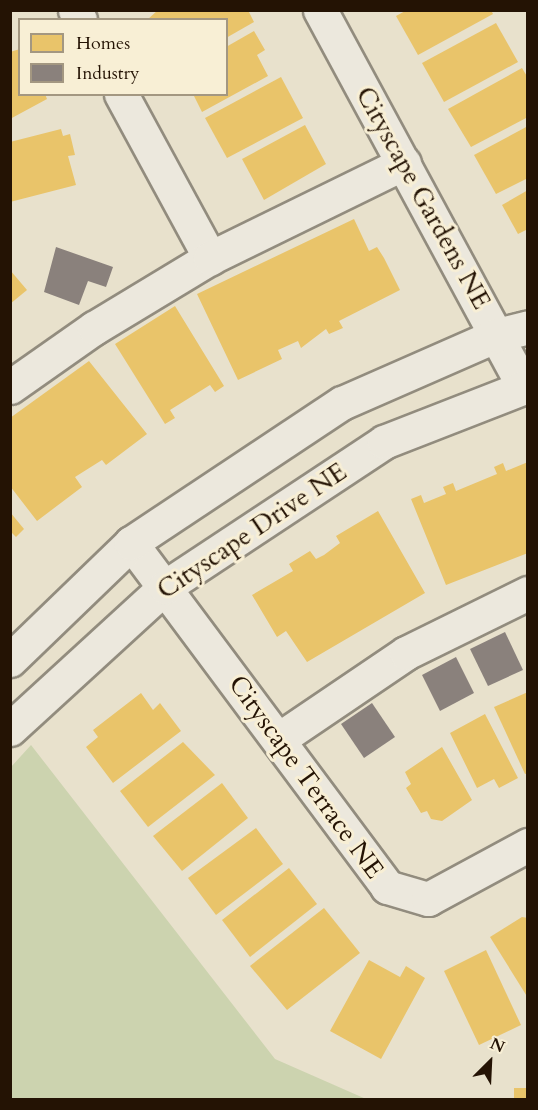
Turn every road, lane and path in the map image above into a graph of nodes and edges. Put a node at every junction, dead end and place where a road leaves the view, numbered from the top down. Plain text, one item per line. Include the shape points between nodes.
1 (320, 10) edge
2 (122, 96) edge
3 (404, 163) junction
4 (210, 258) junction
5 (512, 331) edge
6 (10, 387) edge
7 (526, 387) edge
8 (131, 543) junction
9 (165, 587) junction
10 (528, 593) edge
11 (10, 660) edge
12 (10, 729) edge
13 (279, 740) junction
14 (528, 845) edge

1 - 3 street, Cityscape Gardens NE
2 - 4 street
3 - 4 street
3 - 5 street, Cityscape Gardens NE
4 - 6 street via 93,328
5 - 7 street, Cityscape Gardens NE
5 - 8 street via 342,403
7 - 9 street, Cityscape Drive NE via 384,442
8 - 9 street, Cityscape Terrace NE
8 - 11 street
9 - 12 street, Cityscape Drive NE
9 - 13 street, Cityscape Terrace NE
10 - 13 street via 406,653
13 - 14 street, Cityscape Terrace NE via 387,887 428,899

